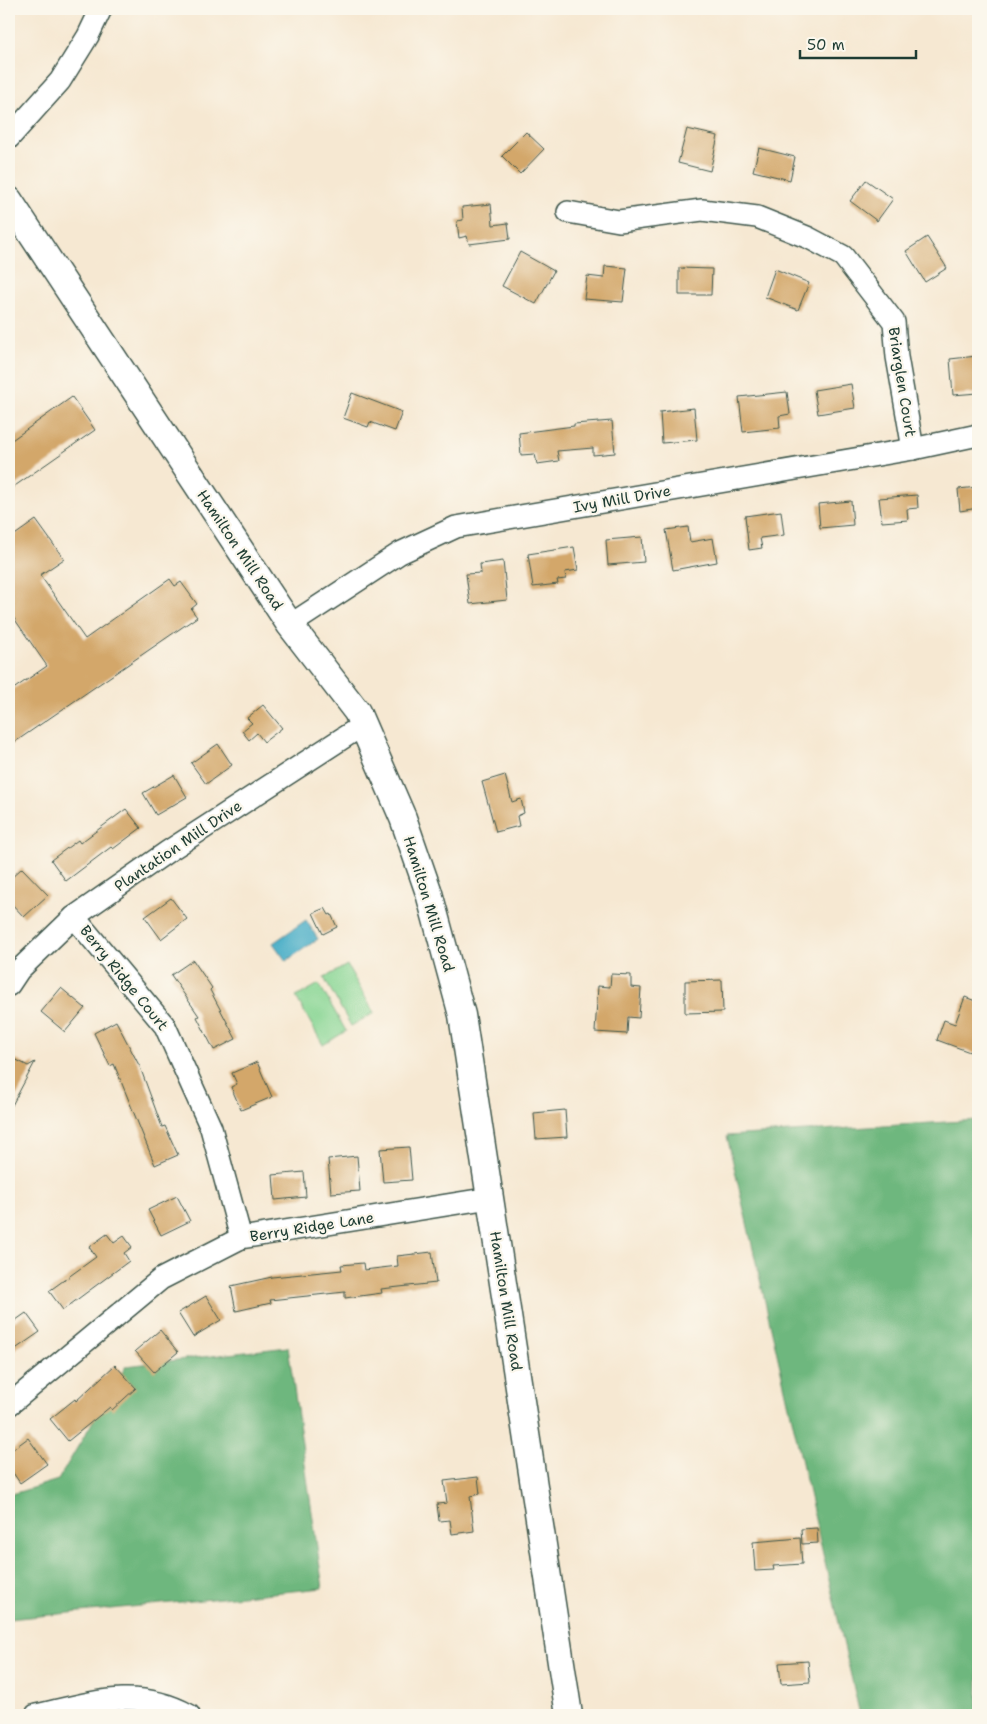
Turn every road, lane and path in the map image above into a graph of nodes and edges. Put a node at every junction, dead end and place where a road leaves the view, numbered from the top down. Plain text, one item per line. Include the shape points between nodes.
1 (101, 9) edge
2 (9, 138) edge
3 (9, 200) edge
4 (568, 212) dead end
5 (978, 435) edge
6 (913, 449) junction
7 (290, 625) junction
8 (363, 725) junction
9 (74, 917) junction
10 (9, 985) edge
11 (490, 1198) junction
12 (242, 1238) junction
13 (9, 1406) edge
14 (36, 1715) edge
15 (189, 1715) edge
16 (569, 1715) edge

1 - 2 street via 60,81
3 - 7 main road, Hamilton Mill Road
4 - 6 street, Briarglen Court via 619,221 702,210 757,217 843,256 894,322
5 - 6 street, Ivy Mill Drive
6 - 7 street, Ivy Mill Drive via 456,527 400,553
7 - 8 main road, Hamilton Mill Road via 357,712
8 - 9 street, Plantation Mill Drive
8 - 11 main road, Hamilton Mill Road via 403,818 432,901 462,1015
9 - 10 street, Plantation Mill Drive via 19,970
9 - 12 street, Berry Ridge Court via 165,1026 211,1128
11 - 12 street, Berry Ridge Lane
11 - 16 main road, Hamilton Mill Road
12 - 13 street, Berry Ridge Lane via 161,1280
14 - 15 street via 116,1698 148,1700 175,1707

